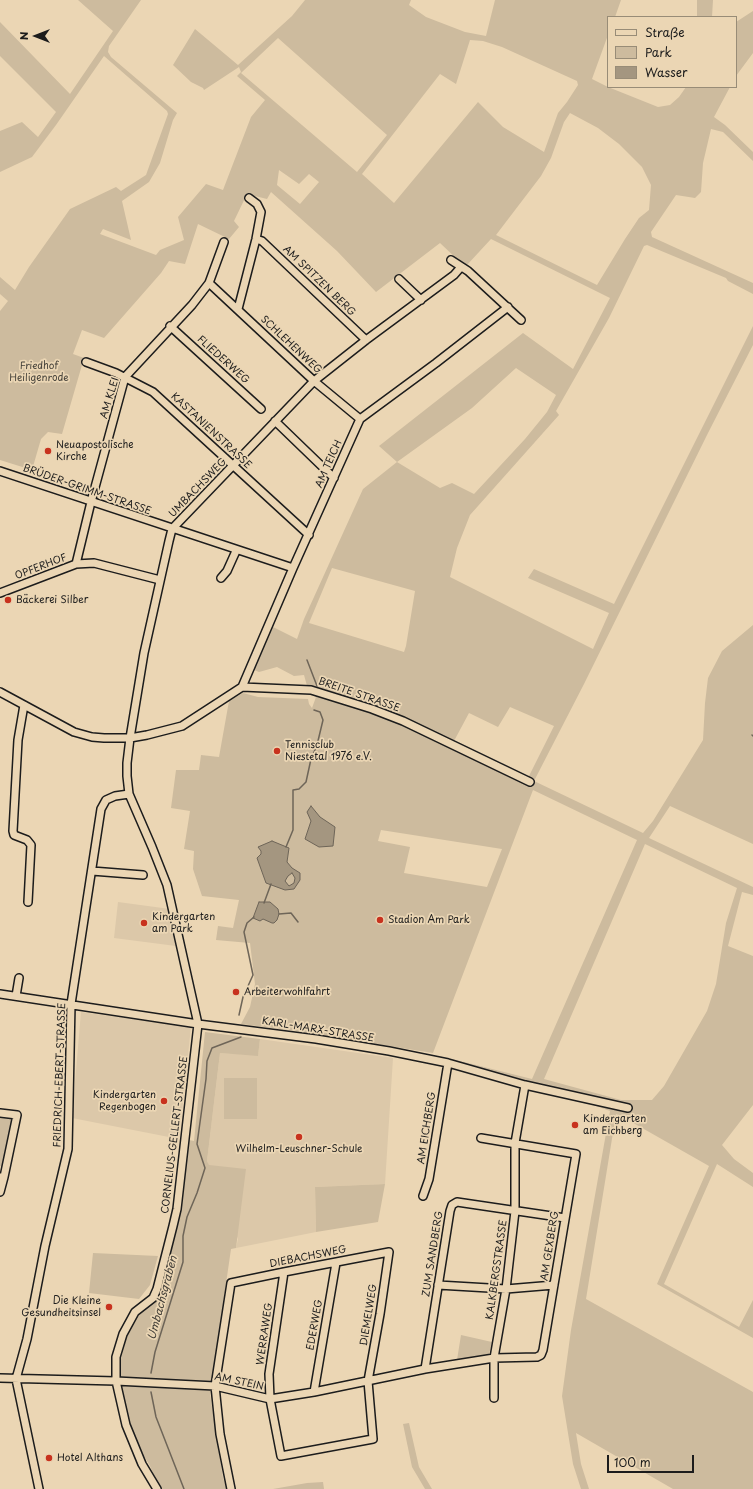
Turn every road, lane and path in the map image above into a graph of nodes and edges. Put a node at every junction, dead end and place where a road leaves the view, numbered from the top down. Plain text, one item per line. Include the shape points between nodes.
1 (249, 198) dead end
2 (256, 239) junction
3 (224, 242) dead end
4 (451, 260) dead end
5 (461, 267) junction
6 (399, 279) dead end
7 (209, 283) junction
8 (421, 300) junction
9 (508, 307) junction
10 (238, 309) junction
11 (521, 320) dead end
12 (170, 326) junction
13 (366, 340) junction
14 (86, 362) dead end
15 (126, 377) junction
16 (314, 380) junction
17 (262, 409) dead end
18 (360, 420) junction
19 (275, 421) junction
20 (234, 465) junction
21 (0, 471) edge
22 (334, 478) junction
23 (91, 502) junction
24 (172, 529) junction
25 (309, 535) junction
26 (236, 551) junction
27 (76, 564) junction
28 (293, 568) junction
29 (221, 578) dead end
30 (160, 580) junction
31 (0, 593) edge
32 (242, 687) junction
33 (0, 692) edge
34 (24, 705) junction
35 (130, 738) junction
36 (530, 782) dead end
37 (129, 794) junction
38 (92, 871) junction
39 (143, 875) dead end
40 (28, 902) dead end
41 (19, 978) dead end
42 (0, 994) edge
43 (16, 996) junction
44 (71, 1004) junction
45 (198, 1024) junction
46 (448, 1063) junction
47 (525, 1085) junction
48 (628, 1108) dead end
49 (0, 1113) edge
50 (481, 1138) dead end
51 (516, 1143) junction
52 (2, 1177) edge
53 (0, 1192) edge
54 (423, 1196) dead end
55 (514, 1211) junction
56 (564, 1218) junction
57 (389, 1252) joint
58 (336, 1263) junction
59 (284, 1272) junction
60 (438, 1285) junction
61 (554, 1285) junction
62 (506, 1289) junction
63 (494, 1358) junction
64 (425, 1369) junction
65 (0, 1378) edge
66 (16, 1379) junction
67 (368, 1380) junction
68 (116, 1381) junction
69 (215, 1386) junction
70 (314, 1392) junction
71 (494, 1398) dead end
72 (270, 1399) junction
73 (279, 1442) joint
74 (39, 1489) edge
75 (157, 1489) edge
76 (230, 1489) edge

1 - 2 street via 261,212
2 - 10 street
2 - 13 street, AM SPITZEN BERG via 262,241
3 - 7 street, AM KLEI
4 - 5 street
5 - 8 street, UMBACHSWEG
5 - 9 street
6 - 8 street
7 - 10 street, SCHLEHENWEG
7 - 12 street, AM KLEI via 192,305
8 - 13 street, UMBACHSWEG
9 - 11 street
9 - 18 street, AM TEICH
10 - 16 street, SCHLEHENWEG
12 - 15 street, AM KLEI
12 - 17 street, FLIEDERWEG
13 - 16 street, UMBACHSWEG
14 - 15 street, KASTANIENSTRASSE
15 - 20 street, KASTANIENSTRASSE via 153,392
15 - 23 street, AM KLEI
16 - 18 street, SCHLEHENWEG
16 - 19 street, UMBACHSWEG
18 - 22 street, AM TEICH
19 - 20 street, UMBACHSWEG
19 - 22 street
20 - 24 street, UMBACHSWEG
20 - 25 street, KASTANIENSTRASSE
21 - 23 street, BRÜDER-GRIMM-STRASSE
22 - 25 street, AM TEICH
23 - 24 street, BRÜDER-GRIMM-STRASSE
23 - 27 street, AM KLEI
24 - 26 street, BRÜDER-GRIMM-STRASSE
24 - 30 street, UMBACHSWEG
25 - 28 street, AM TEICH
26 - 28 street, BRÜDER-GRIMM-STRASSE
26 - 29 street via 228,571
27 - 30 street, OPFERHOF via 94,563
27 - 31 street, OPFERHOF
28 - 32 street, AM TEICH
30 - 35 street, UMBACHSWEG via 144,653
32 - 35 street via 182,726
32 - 36 street, BREITE STRASSE via 310,690 372,709 403,720
33 - 34 street
34 - 35 street via 74,732 92,737
34 - 40 street via 18,740 13,831 14,835 27,840 31,845
35 - 37 street, UMBACHSWEG via 127,763
37 - 38 street, FRIEDRICH-EBERT-STRASSE via 106,800 101,809
37 - 45 street, CORNELIUS-GELLERT-STRASSE via 167,885
38 - 39 street
38 - 44 street, FRIEDRICH-EBERT-STRASSE
41 - 43 street
42 - 43 street, KARL-MARX-STRASSE
43 - 44 street, KARL-MARX-STRASSE
44 - 45 street, KARL-MARX-STRASSE
44 - 66 street, FRIEDRICH-EBERT-STRASSE via 68,1148
45 - 46 street, KARL-MARX-STRASSE via 322,1040
45 - 68 street, CORNELIUS-GELLERT-STRASSE via 173,1226 153,1298 135,1312 123,1334 116,1357
46 - 47 street, KARL-MARX-STRASSE
46 - 54 street, AM EICHBERG via 429,1179
47 - 48 street, KARL-MARX-STRASSE
47 - 51 street, KALKBERGSTRASSE
49 - 52 street via 17,1115
50 - 51 street
51 - 55 street, KALKBERGSTRASSE
51 - 56 street, AM GEXBERG via 576,1154
52 - 53 street
55 - 56 street, ZUM SANDBERG
55 - 60 street, ZUM SANDBERG via 457,1202 452,1205
55 - 62 street, KALKBERGSTRASSE
56 - 61 street, AM GEXBERG
57 - 58 street, DIEBACHSWEG
57 - 67 street, DIEMELWEG
58 - 59 street, DIEBACHSWEG
58 - 70 street, EDERWEG
59 - 69 street, DIEBACHSWEG via 231,1283
59 - 72 street, WERRAWEG via 269,1374
60 - 62 street
60 - 64 street, ZUM SANDBERG
61 - 62 street
61 - 63 street, AM GEXBERG via 541,1355 533,1358
62 - 63 street, KALKBERGSTRASSE
63 - 64 street, AM STEIN
63 - 71 street, KALKBERGSTRASSE
64 - 67 street, AM STEIN
65 - 66 street, AM STEIN
66 - 68 street, AM STEIN
66 - 74 street, FRIEDRICH-EBERT-STRASSE
67 - 70 street, AM STEIN
67 - 73 street, DIEMELWEG via 373,1439 281,1456
68 - 69 street, AM STEIN
68 - 75 street, CORNELIUS-GELLERT-STRASSE via 129,1435
69 - 72 street, AM STEIN
69 - 76 street
70 - 72 street, AM STEIN
72 - 73 street, WERRAWEG

